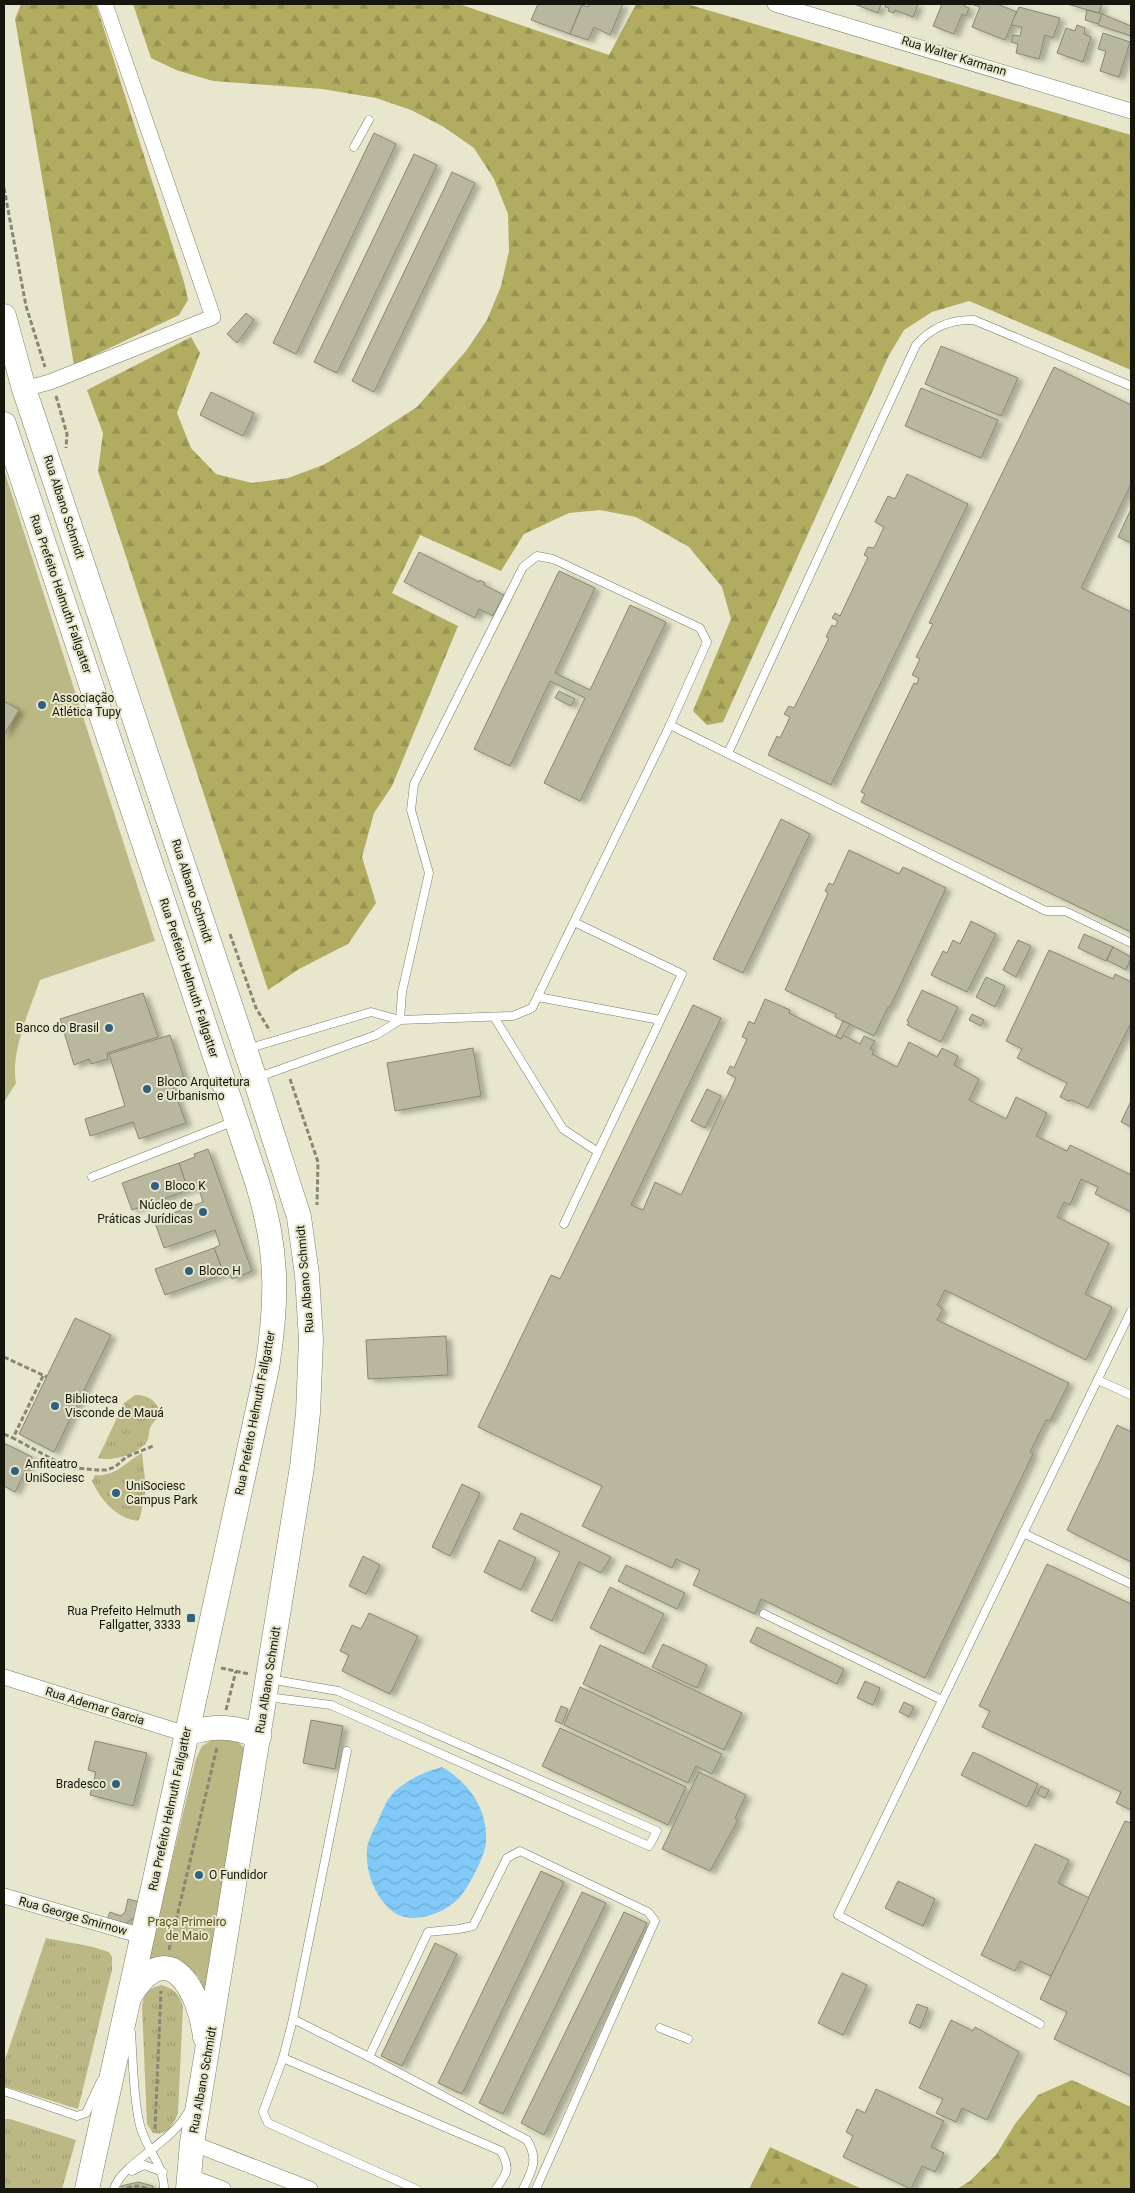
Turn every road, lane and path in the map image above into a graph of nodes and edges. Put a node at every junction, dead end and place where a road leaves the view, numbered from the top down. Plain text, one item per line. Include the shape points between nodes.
1 (105, 4) edge
2 (775, 4) edge
3 (1131, 111) edge
4 (369, 120) dead end
5 (354, 148) dead end
6 (4, 316) edge
7 (1131, 386) edge
8 (24, 389) junction
9 (4, 424) edge
10 (670, 724) junction
11 (728, 754) junction
12 (574, 922) junction
13 (1131, 943) edge
14 (538, 997) junction
15 (494, 1017) junction
16 (400, 1020) junction
17 (660, 1020) junction
18 (245, 1049) junction
19 (255, 1079) junction
20 (237, 1120) junction
21 (598, 1152) junction
22 (92, 1177) dead end
23 (564, 1224) dead end
24 (1131, 1311) edge
25 (4, 1357) edge
26 (1098, 1380) junction
27 (1131, 1395) edge
28 (4, 1434) edge
29 (13, 1438) junction
30 (152, 1446) dead end
31 (1023, 1533) junction
32 (1131, 1584) edge
33 (764, 1614) dead end
34 (202, 1663) junction
35 (236, 1672) junction
36 (4, 1677) edge
37 (266, 1688) junction
38 (942, 1700) junction
39 (222, 1727) junction
40 (186, 1734) junction
41 (259, 1737) junction
42 (347, 1751) dead end
43 (4, 1896) edge
44 (142, 1936) junction
45 (165, 1969) junction
46 (129, 1998) junction
47 (293, 2019) junction
48 (1040, 2024) dead end
49 (660, 2028) dead end
50 (688, 2039) dead end
51 (117, 2050) junction
52 (283, 2058) junction
53 (369, 2058) junction
54 (206, 2063) junction
55 (4, 2091) edge
56 (192, 2143) junction
57 (160, 2144) junction
58 (152, 2151) junction
59 (163, 2172) junction
60 (121, 2176) junction
61 (188, 2182) edge
62 (87, 2189) edge
63 (114, 2189) edge
64 (124, 2189) edge
65 (150, 2189) edge
66 (164, 2189) edge
67 (223, 2189) edge
68 (310, 2189) edge
69 (416, 2189) edge
70 (496, 2189) edge
71 (522, 2189) edge
72 (536, 2189) edge

1 - 8 street via 213,317 50,382
2 - 3 street, Rua Walter Karmann
4 - 5 lane
6 - 8 main road, Rua Albano Schmidt
7 - 11 lane via 974,320 945,323 924,336 916,345
8 - 18 main road, Rua Albano Schmidt
9 - 20 main road, Rua Prefeito Helmuth Fallgatter
10 - 11 lane
10 - 12 lane
10 - 16 lane via 707,642 700,628 553,559 537,556 523,567 414,784 411,810 428,872 402,992
11 - 13 lane via 1046,911 1065,911
12 - 14 lane
12 - 17 lane via 682,974
14 - 15 lane via 532,1008 513,1016
14 - 17 lane
15 - 16 lane
15 - 21 lane via 563,1129
16 - 18 lane via 371,1012
16 - 19 lane via 376,1035
17 - 21 lane
18 - 19 main road, Rua Albano Schmidt
19 - 37 main road, Rua Albano Schmidt via 299,1217 306,1259 311,1340 306,1436
20 - 22 lane
20 - 34 main road, Rua Prefeito Helmuth Fallgatter via 268,1219 275,1307 267,1368
21 - 23 lane
24 - 26 lane
25 - 29 path via 45,1377
26 - 27 lane
26 - 31 lane
28 - 29 path
29 - 30 path via 67,1467 98,1470 115,1467 126,1457
31 - 32 lane
31 - 38 lane
33 - 38 lane
34 - 35 path
34 - 40 main road, Rua Prefeito Helmuth Fallgatter
35 - 37 path
35 - 39 path
36 - 40 street, Rua Ademar Garcia
37 - 37 lane via 331,1705 649,1846 657,1831 338,1691
37 - 41 main road, Rua Albano Schmidt
38 - 48 lane via 838,1915
39 - 40 main road
39 - 41 main road
39 - 45 path
40 - 44 main road, Rua Prefeito Helmuth Fallgatter
41 - 54 main road, Rua Albano Schmidt
42 - 47 lane
43 - 44 street, Rua George Smirnow
44 - 46 main road, Rua Prefeito Helmuth Fallgatter
45 - 46 main road via 150,1973 136,1985
45 - 54 main road via 175,1971 195,1994 203,2018
45 - 57 path via 161,1988 154,2135
46 - 51 main road, Rua Prefeito Helmuth Fallgatter
46 - 58 lane via 139,2122
47 - 52 lane
47 - 53 lane
49 - 50 lane
51 - 55 lane via 86,2113 77,2116
51 - 62 main road, Rua Prefeito Helmuth Fallgatter
52 - 69 lane via 263,2112 268,2123
52 - 70 lane via 501,2150 507,2162 507,2173
53 - 71 lane via 527,2140 534,2150 533,2168
53 - 72 lane via 428,1932 473,1926 508,1858 520,1851 648,1912 655,1921
54 - 56 main road, Rua Albano Schmidt
54 - 57 lane via 184,2120
56 - 61 main road, Rua Albano Schmidt
56 - 68 street
57 - 58 lane
58 - 59 lane
58 - 60 lane
59 - 60 lane via 144,2165
59 - 66 lane
60 - 63 lane
61 - 67 street
64 - 65 path via 137,2186

